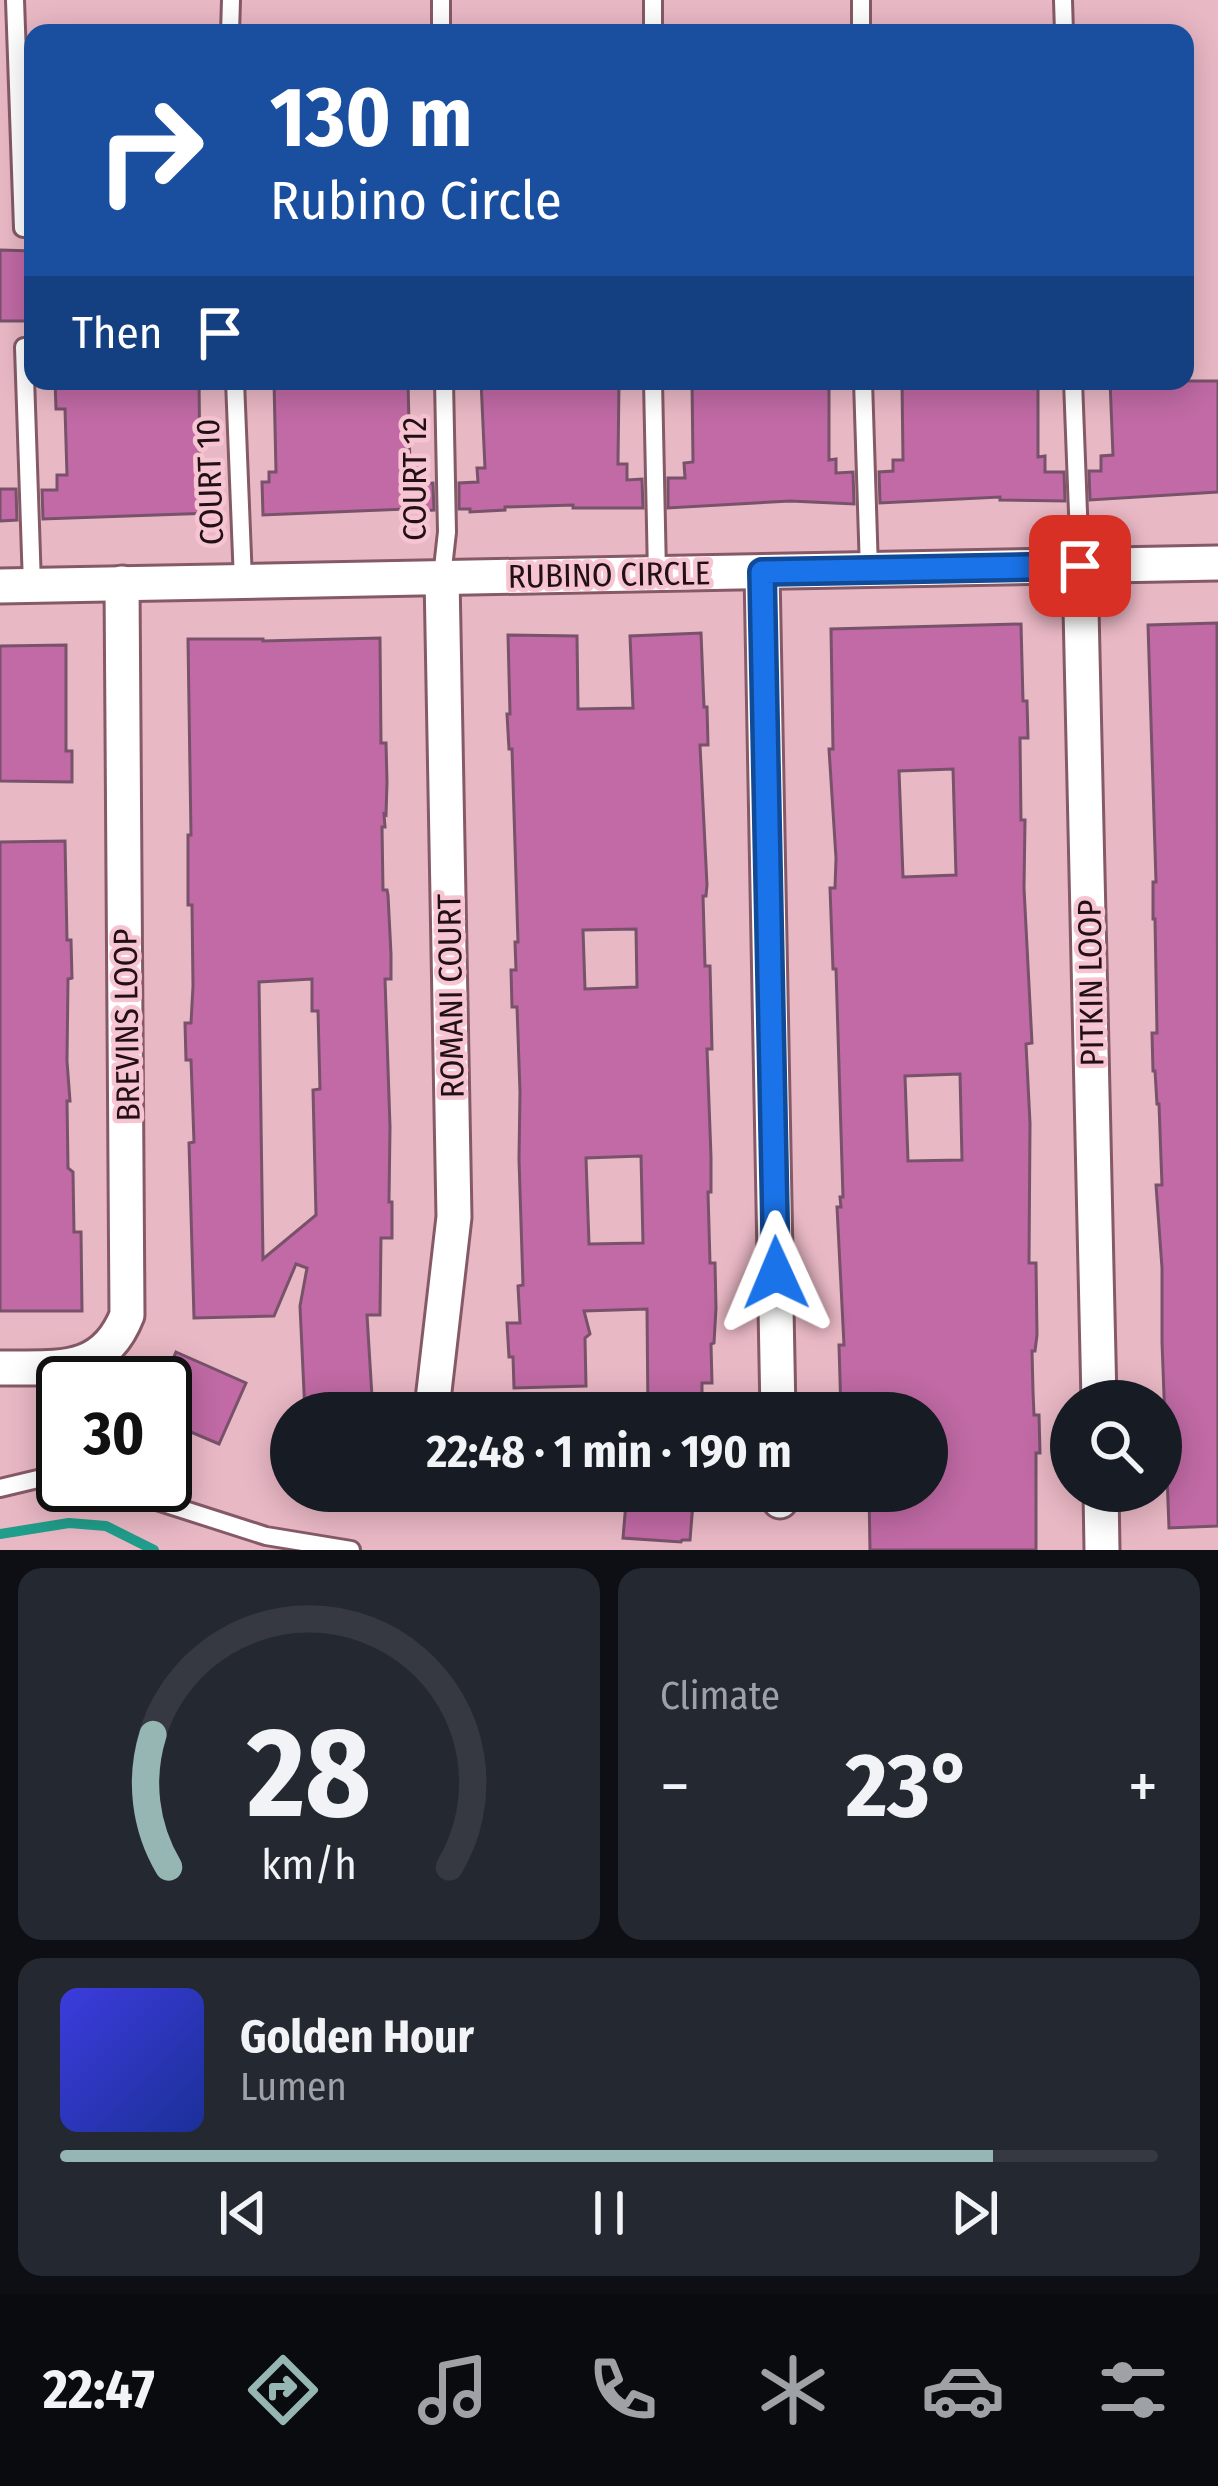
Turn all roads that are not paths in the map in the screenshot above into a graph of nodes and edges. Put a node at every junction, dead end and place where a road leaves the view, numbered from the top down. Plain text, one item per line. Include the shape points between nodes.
1 (15, 0) edge
2 (23, 228) dead end
3 (24, 347) dead end
4 (235, 390) edge
5 (444, 390) edge
6 (653, 390) edge
7 (863, 390) edge
8 (1073, 390) edge
9 (1218, 563) edge
10 (1080, 566) junction
11 (869, 569) junction
12 (762, 572) junction
13 (657, 574) junction
14 (442, 577) junction
15 (243, 581) junction
16 (122, 584) junction
17 (16, 585) edge
18 (0, 1368) edge
19 (1099, 1380) edge
20 (434, 1392) edge
21 (778, 1392) edge
22 (36, 1479) edge
23 (0, 1488) edge
24 (191, 1512) edge
25 (1101, 1512) edge
26 (352, 1550) edge
27 (1102, 1550) edge

1 - 2 lane
3 - 17 lane
4 - 15 lane, COURT 10
5 - 14 lane, COURT 12
6 - 13 lane
7 - 11 lane
8 - 10 lane
9 - 10 street, RUBINO CIRCLE
10 - 11 street, RUBINO CIRCLE
10 - 19 street, PITKIN LOOP
11 - 12 street, RUBINO CIRCLE
12 - 13 street, RUBINO CIRCLE
12 - 21 street
13 - 14 street, RUBINO CIRCLE
14 - 15 street, RUBINO CIRCLE
14 - 20 street, ROMANI COURT via 454,1217
15 - 16 street, RUBINO CIRCLE
16 - 17 street, RUBINO CIRCLE
16 - 18 street, BREVINS LOOP via 127,1315 110,1346 86,1362
22 - 23 lane
24 - 26 lane via 266,1536
25 - 27 street

